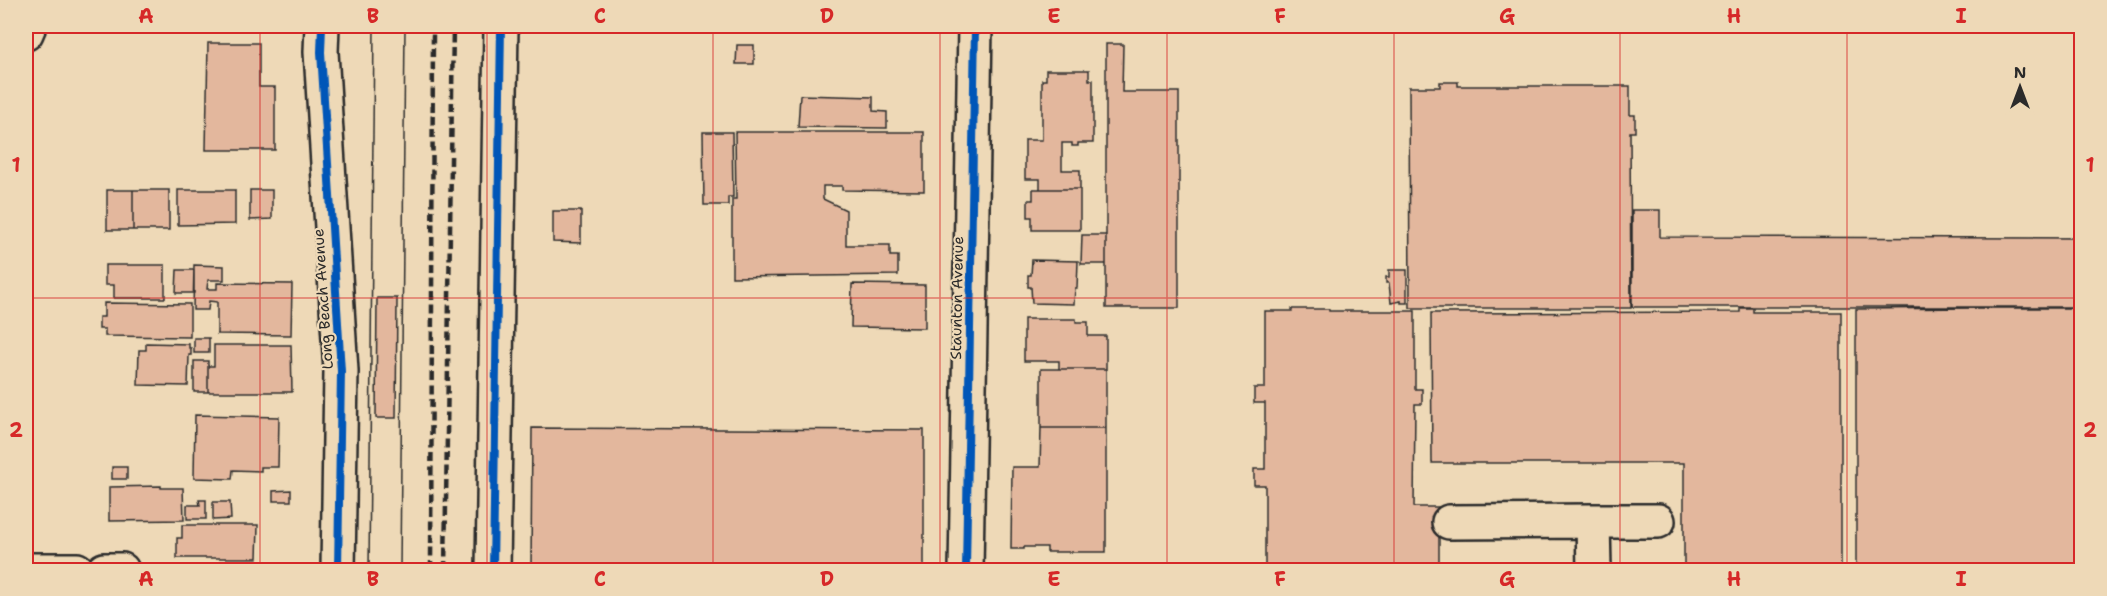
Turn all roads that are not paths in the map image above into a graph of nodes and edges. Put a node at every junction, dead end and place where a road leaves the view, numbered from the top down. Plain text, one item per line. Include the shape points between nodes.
1 (29, 26) edge
2 (322, 26) edge
3 (501, 26) edge
4 (975, 26) edge
5 (26, 33) edge
6 (1593, 521) junction
7 (1658, 521) dead end
8 (1449, 522) dead end
9 (26, 570) edge
10 (77, 570) edge
11 (104, 570) edge
12 (122, 570) edge
13 (338, 570) edge
14 (493, 570) edge
15 (966, 570) edge
16 (1594, 570) edge

1 - 5 street
2 - 13 street, Long Beach Avenue via 341,371
3 - 14 street
4 - 15 street, Staunton Avenue
6 - 7 street
6 - 8 street
6 - 16 street
9 - 10 street
11 - 12 street

